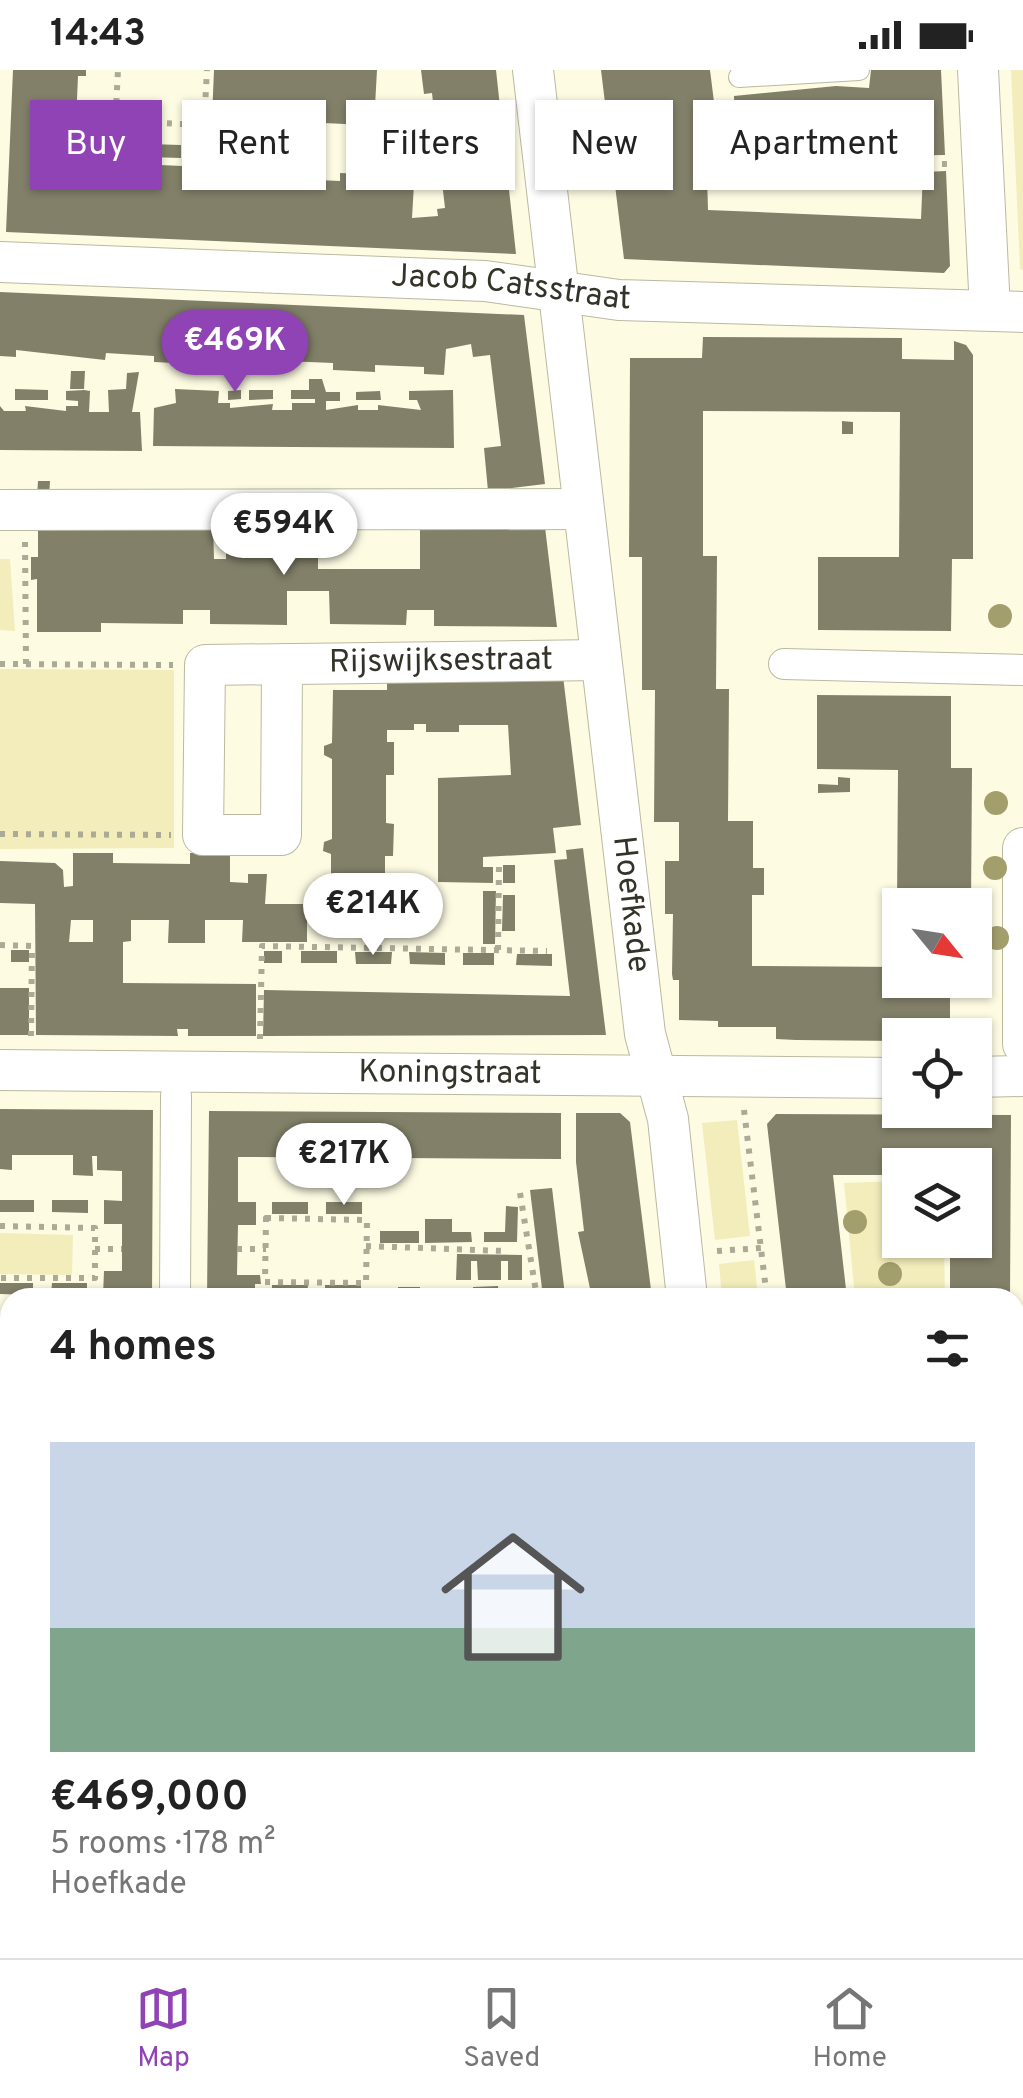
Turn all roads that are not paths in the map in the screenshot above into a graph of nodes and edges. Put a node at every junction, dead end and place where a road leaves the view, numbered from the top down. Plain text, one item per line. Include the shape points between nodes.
1 (533, 70) edge
2 (859, 70) edge
3 (978, 70) edge
4 (738, 76) dead end
5 (0, 262) edge
6 (558, 293) junction
7 (1006, 311) edge
8 (13, 510) edge
9 (581, 510) junction
10 (600, 660) junction
11 (282, 664) junction
12 (784, 664) dead end
13 (1023, 670) edge
14 (1023, 848) edge
15 (1023, 1044) edge
16 (8, 1056) edge
17 (1023, 1076) edge
18 (992, 1077) edge
19 (657, 1078) junction
20 (882, 1078) edge
21 (176, 1096) dead end
22 (175, 1288) edge
23 (687, 1288) edge

1 - 6 street, Hoefkade
2 - 4 lane
3 - 7 street via 983,164
5 - 6 street, Jacob Catsstraat via 485,280
6 - 7 street, Jacob Catsstraat
6 - 9 street, Hoefkade
8 - 9 street
9 - 10 street, Hoefkade
10 - 11 street, Rijswijksestraat
10 - 19 street, Hoefkade via 645,1034
11 - 11 street, Rijswijksestraat via 204,665 203,835 282,835
12 - 13 street
14 - 15 street
16 - 19 street, Koningstraat via 260,1076
17 - 18 street
19 - 20 street, Koningstraat
19 - 23 street, Hoefkade
21 - 22 street

